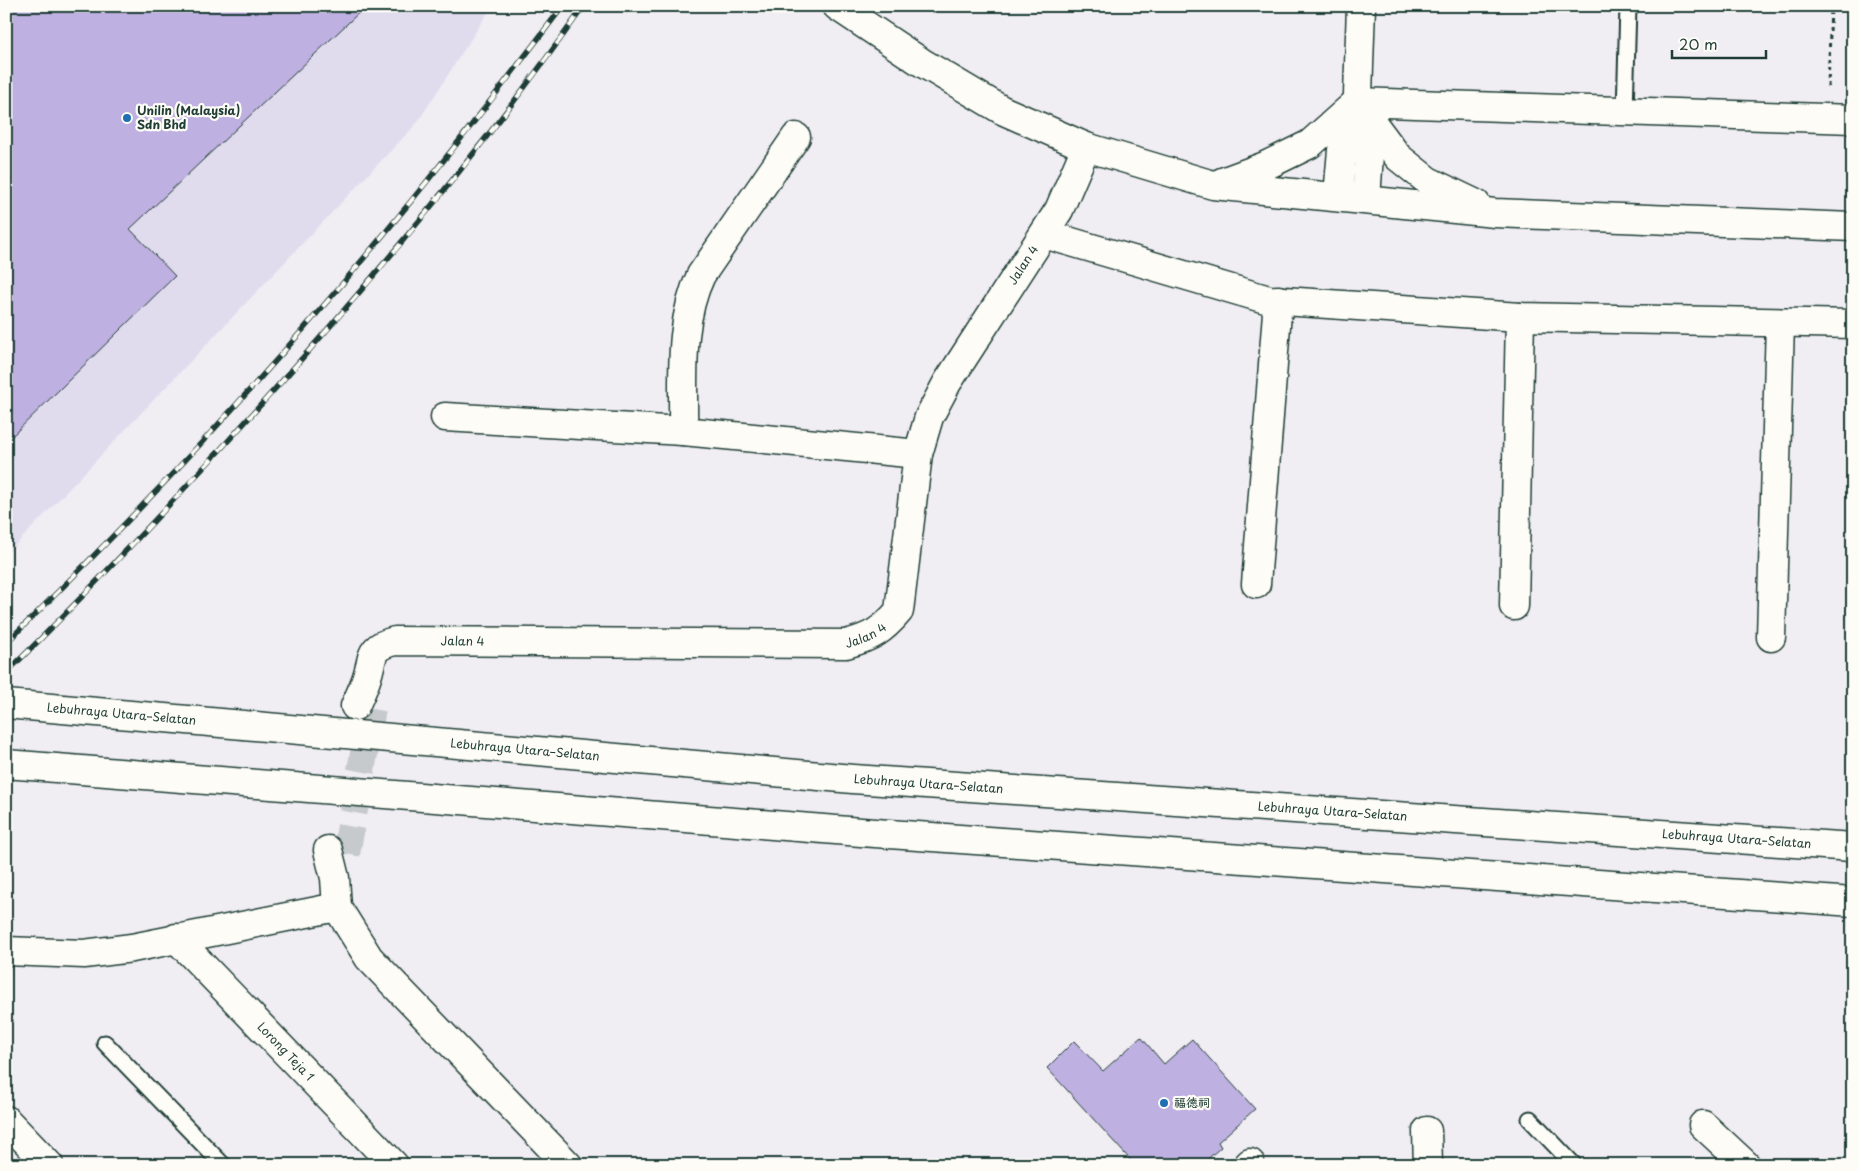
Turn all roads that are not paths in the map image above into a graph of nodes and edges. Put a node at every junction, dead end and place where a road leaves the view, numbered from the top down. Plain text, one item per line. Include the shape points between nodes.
1 (837, 6) edge
2 (1361, 6) edge
3 (1628, 6) edge
4 (1625, 111) junction
5 (1357, 113) junction
6 (1840, 118) edge
7 (796, 137) dead end
8 (1086, 146) junction
9 (1213, 185) junction
10 (1338, 196) junction
11 (1366, 199) junction
12 (1495, 213) junction
13 (1853, 226) edge
14 (1044, 234) junction
15 (1278, 300) junction
16 (1520, 317) junction
17 (1780, 323) junction
18 (1853, 324) edge
19 (445, 417) dead end
20 (683, 431) junction
21 (918, 454) junction
22 (1256, 584) dead end
23 (1514, 606) dead end
24 (1771, 636) dead end
25 (6, 704) edge
26 (363, 708) tunnel mouth
27 (16, 765) edge
28 (1853, 847) edge
29 (336, 861) tunnel mouth
30 (1853, 902) edge
31 (338, 908) junction
32 (176, 938) junction
33 (6, 951) edge
34 (105, 1043) dead end
35 (1530, 1119) dead end
36 (6, 1120) edge
37 (1703, 1125) dead end
38 (1427, 1131) dead end
39 (49, 1165) edge
40 (223, 1165) edge
41 (394, 1165) edge
42 (568, 1165) edge
43 (1428, 1165) edge
44 (1574, 1165) edge
45 (1746, 1165) edge

1 - 8 main road via 921,62 1002,110
2 - 5 main road
3 - 4 lane
4 - 5 main road
4 - 6 main road
5 - 9 main road via 1310,144 1265,166
5 - 10 main road via 1342,150
5 - 11 main road via 1369,154
5 - 12 main road via 1398,157 1428,181
7 - 20 main road via 695,288 685,327
8 - 9 main road
8 - 14 main road, Jalan 4 via 1062,204
9 - 10 main road
10 - 11 main road
11 - 12 main road
12 - 13 main road
14 - 15 main road
14 - 21 main road, Jalan 4 via 947,382 929,417
15 - 16 main road
15 - 22 main road
16 - 17 main road
16 - 23 main road
17 - 18 main road
17 - 24 main road
19 - 20 main road
20 - 21 main road
21 - 26 main road, Jalan 4 via 899,610 884,629 867,638 846,644 395,641 377,648 372,654
25 - 28 main road, Lebuhraya Utara–Selatan via 853,779
27 - 30 main road via 871,833
29 - 31 main road
31 - 32 main road
31 - 42 main road via 370,958
32 - 33 main road via 84,954
32 - 41 main road, Lorong Teja 1
34 - 40 lane
35 - 44 lane
36 - 39 main road
37 - 45 main road
38 - 43 main road

